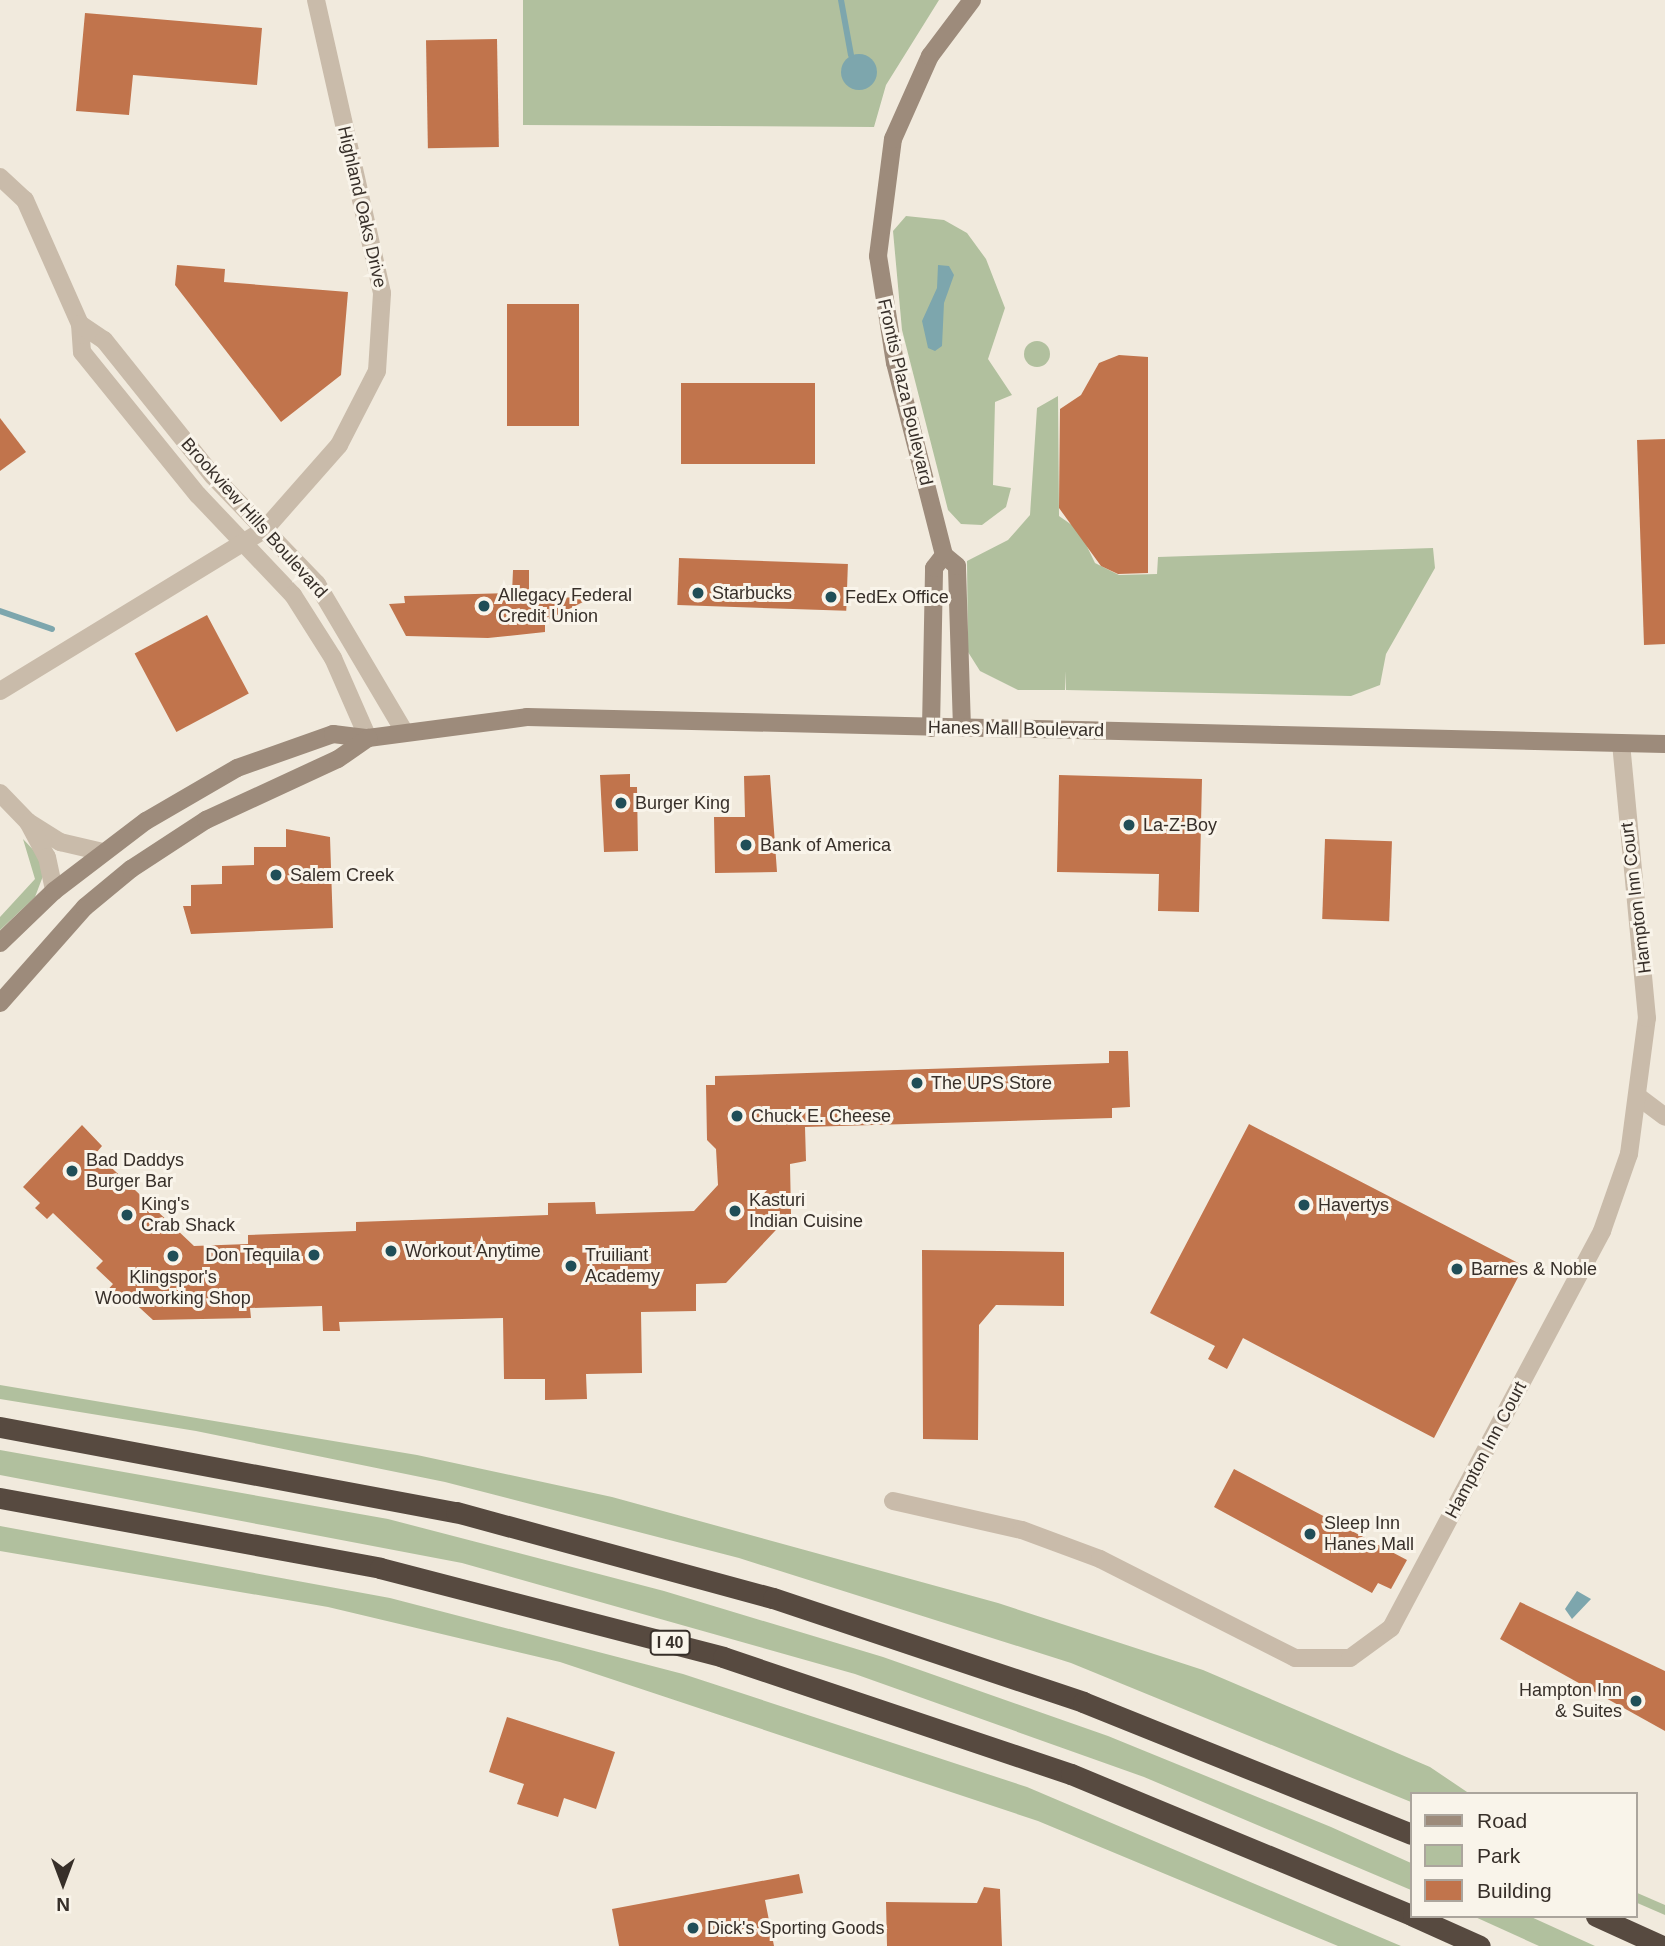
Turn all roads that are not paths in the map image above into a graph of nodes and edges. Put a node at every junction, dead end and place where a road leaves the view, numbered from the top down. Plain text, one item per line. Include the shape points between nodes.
1 (316, 0) edge
2 (972, 0) edge
3 (4, 181) edge
4 (80, 324) junction
5 (265, 529) junction
6 (246, 542) junction
7 (944, 555) junction
8 (0, 691) edge
9 (931, 728) junction
10 (962, 728) junction
11 (404, 731) junction
12 (368, 738) junction
13 (1621, 743) junction
14 (1665, 744) edge
15 (2, 801) edge
16 (28, 822) junction
17 (103, 852) junction
18 (54, 891) junction
19 (0, 943) edge
20 (0, 1003) edge
21 (1640, 1098) junction
22 (1665, 1117) edge
23 (0, 1427) edge
24 (0, 1498) edge
25 (893, 1500) dead end
26 (1410, 1834) edge
27 (1410, 1915) edge
28 (1417, 1918) edge
29 (1600, 1918) edge
30 (1480, 1946) edge
31 (1662, 1946) edge

1 - 5 street, Highland Oaks Drive via 382,293 383,341 377,371 340,445
2 - 7 main road, Frontis Plaza Boulevard via 909,97 879,211 882,303
3 - 4 street, Brookview Hills Boulevard via 25,200
4 - 5 street, Brookview Hills Boulevard via 104,340 213,476
4 - 6 street, Brookview Hills Boulevard via 82,352 129,414
5 - 6 street, Highland Oaks Drive
5 - 11 street, Brookview Hills Boulevard via 317,584
6 - 8 street, Highland Oaks Drive
6 - 12 street, Brookview Hills Boulevard via 317,631
7 - 9 main road via 934,568
7 - 10 main road, Frontis Plaza Boulevard via 957,566
9 - 10 main road, Hanes Mall Boulevard
9 - 11 main road, Hanes Mall Boulevard via 527,717
10 - 13 main road, Hanes Mall Boulevard
11 - 12 main road, Hanes Mall Boulevard
12 - 17 main road, Hanes Mall Boulevard via 333,734 237,768
12 - 20 main road, Hanes Mall Boulevard via 338,759 206,820 131,869 85,907
13 - 14 main road, Hanes Mall Boulevard
13 - 21 street, Hampton Inn Court via 1646,986
15 - 16 street
16 - 17 street via 68,846
16 - 18 street via 47,857
17 - 18 main road, Hanes Mall Boulevard
18 - 19 main road, Hanes Mall Boulevard
21 - 22 street
21 - 25 street, Hampton Inn Court via 1602,1231 1391,1628 1364,1651 1335,1662 1296,1658 1100,1559 1022,1530
23 - 26 highway via 456,1512 773,1598 1083,1702
24 - 27 highway, I 40 via 380,1568 723,1657 1071,1774
28 - 30 highway, I 40
29 - 31 highway

